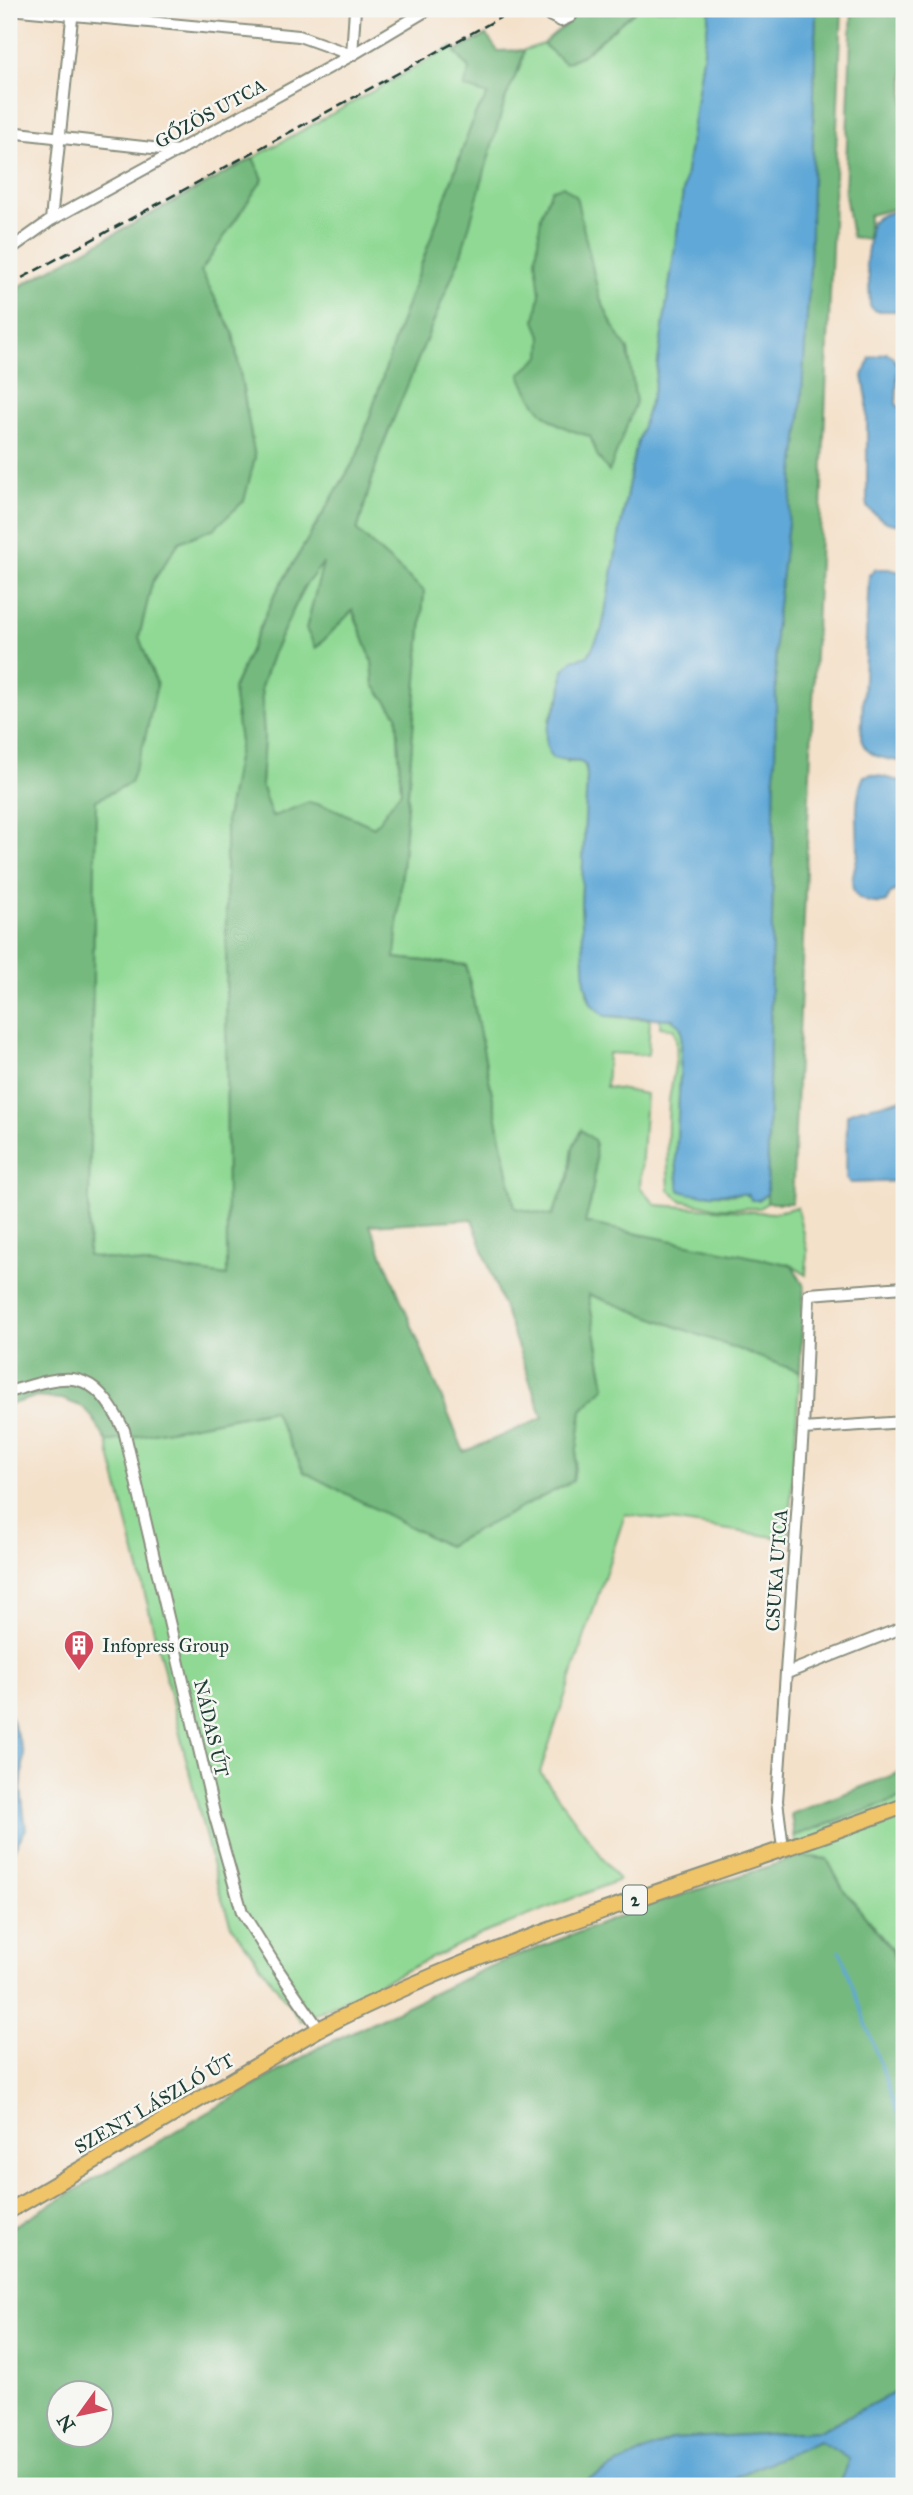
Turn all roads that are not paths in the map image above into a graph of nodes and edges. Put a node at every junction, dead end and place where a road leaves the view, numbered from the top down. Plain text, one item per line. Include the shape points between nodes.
1 (9, 9) edge
2 (355, 9) edge
3 (429, 9) edge
4 (548, 9) edge
5 (576, 9) edge
6 (73, 13) edge
7 (352, 55) junction
8 (9, 132) edge
9 (59, 136) junction
10 (179, 150) junction
11 (51, 219) junction
12 (9, 250) edge
13 (904, 1287) edge
14 (9, 1392) edge
15 (904, 1422) edge
16 (803, 1429) junction
17 (904, 1627) edge
18 (787, 1673) junction
19 (904, 1806) edge
20 (783, 1848) junction
21 (319, 2029) junction
22 (9, 2211) edge

1 - 6 street
2 - 7 street
3 - 7 street, GŐZÖS UTCA
4 - 5 street via 549,15 561,21
6 - 7 street via 299,36
6 - 9 street
7 - 10 street, GŐZÖS UTCA
8 - 9 street
9 - 10 street
9 - 11 street
10 - 11 street, GŐZÖS UTCA
11 - 12 street, GŐZÖS UTCA
13 - 16 street, CSUKA UTCA via 809,1294
14 - 21 street, NÁDAS ÚT via 63,1377 83,1381 100,1391 124,1430 215,1817 242,1912
15 - 16 street
16 - 18 street, CSUKA UTCA
17 - 18 street
18 - 20 street, CSUKA UTCA via 777,1801
19 - 20 main road, 2
20 - 21 main road, 2 via 557,1927 404,1988
21 - 22 main road, SZENT LÁSZLÓ ÚT / 2

